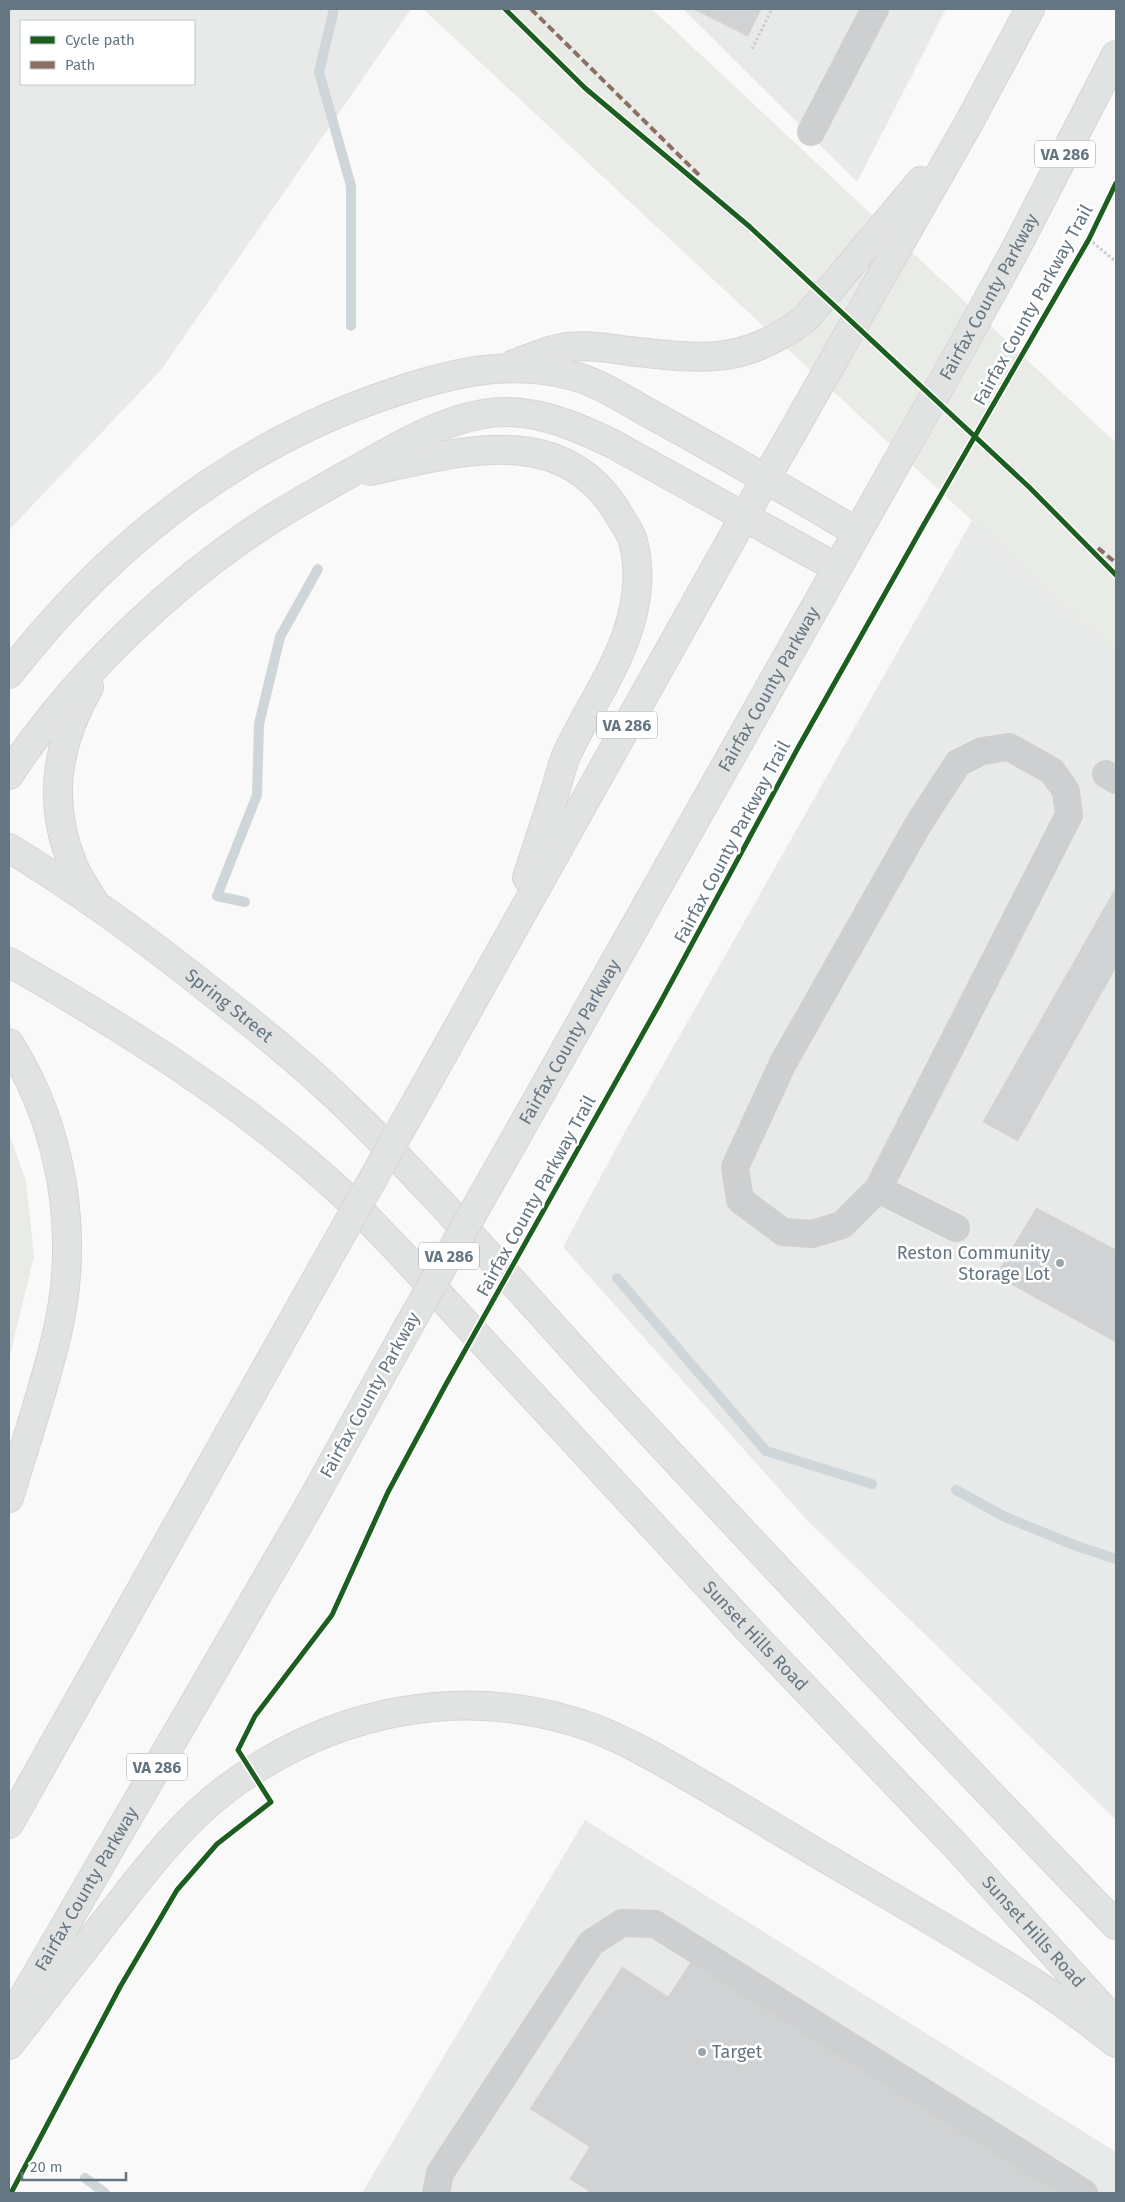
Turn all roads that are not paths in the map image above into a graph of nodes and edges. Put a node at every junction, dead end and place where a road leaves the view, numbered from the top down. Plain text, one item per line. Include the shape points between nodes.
1 (875, 9) edge
2 (1030, 9) edge
3 (1116, 55) edge
4 (967, 126) junction
5 (811, 132) dead end
6 (504, 368) junction
7 (344, 477) junction
8 (765, 479) junction
9 (744, 517) junction
10 (857, 532) junction
11 (837, 568) junction
12 (110, 651) junction
13 (9, 674) edge
14 (9, 775) edge
15 (9, 848) edge
16 (94, 902) junction
17 (510, 932) junction
18 (9, 962) edge
19 (9, 1043) edge
20 (878, 1189) junction
21 (956, 1228) dead end
22 (9, 1498) edge
23 (9, 1824) edge
24 (1116, 1925) edge
25 (9, 2022) edge
26 (1116, 2023) edge
27 (1116, 2043) edge
28 (9, 2045) edge
29 (436, 2193) edge
30 (1084, 2193) edge

1 - 5 street
2 - 4 main road, VA 286
3 - 10 main road, Fairfax County Parkway / VA 286 via 1014,252
4 - 6 main road via 806,318 763,346 708,358 591,346 567,348
4 - 8 main road, VA 286
6 - 8 main road via 576,377
6 - 13 main road via 443,376 366,401 310,425 212,480 127,545 51,621
7 - 9 main road via 419,436 462,419 507,412 533,414 584,429
7 - 12 main road via 231,547 144,618
7 - 17 main road via 484,450 536,452 558,459 599,486 631,536 637,558 637,579 630,626 608,677 566,757
8 - 9 main road, VA 286
8 - 10 main road
9 - 11 main road
9 - 17 main road, VA 286
10 - 11 main road, Fairfax County Parkway / VA 286
11 - 25 main road, Fairfax County Parkway / VA 286, bridge via 306,1511
12 - 14 main road via 44,724
12 - 16 main road via 70,727 58,771 64,836 73,866
15 - 16 main road, Spring Street
16 - 24 main road, Spring Street via 211,990 341,1101 428,1190 917,1719
17 - 23 main road, VA 286, bridge
18 - 26 main road, Sunset Hills Road via 207,1085 347,1198 736,1616 954,1844
19 - 22 main road via 30,1079 49,1130 64,1186 67,1222 67,1255 57,1333
20 - 20 street via 842,1226 812,1234 784,1232 740,1200 735,1166 784,1063 933,800 958,763 982,751 1009,747 1052,771 1066,791 1069,815
20 - 21 street
27 - 28 main road via 1030,1980 629,1744 563,1719 487,1706 450,1706 417,1708 346,1726 275,1758 224,1790 198,1813 144,1873
29 - 30 street via 440,2173 591,1943 622,1922 655,1924

